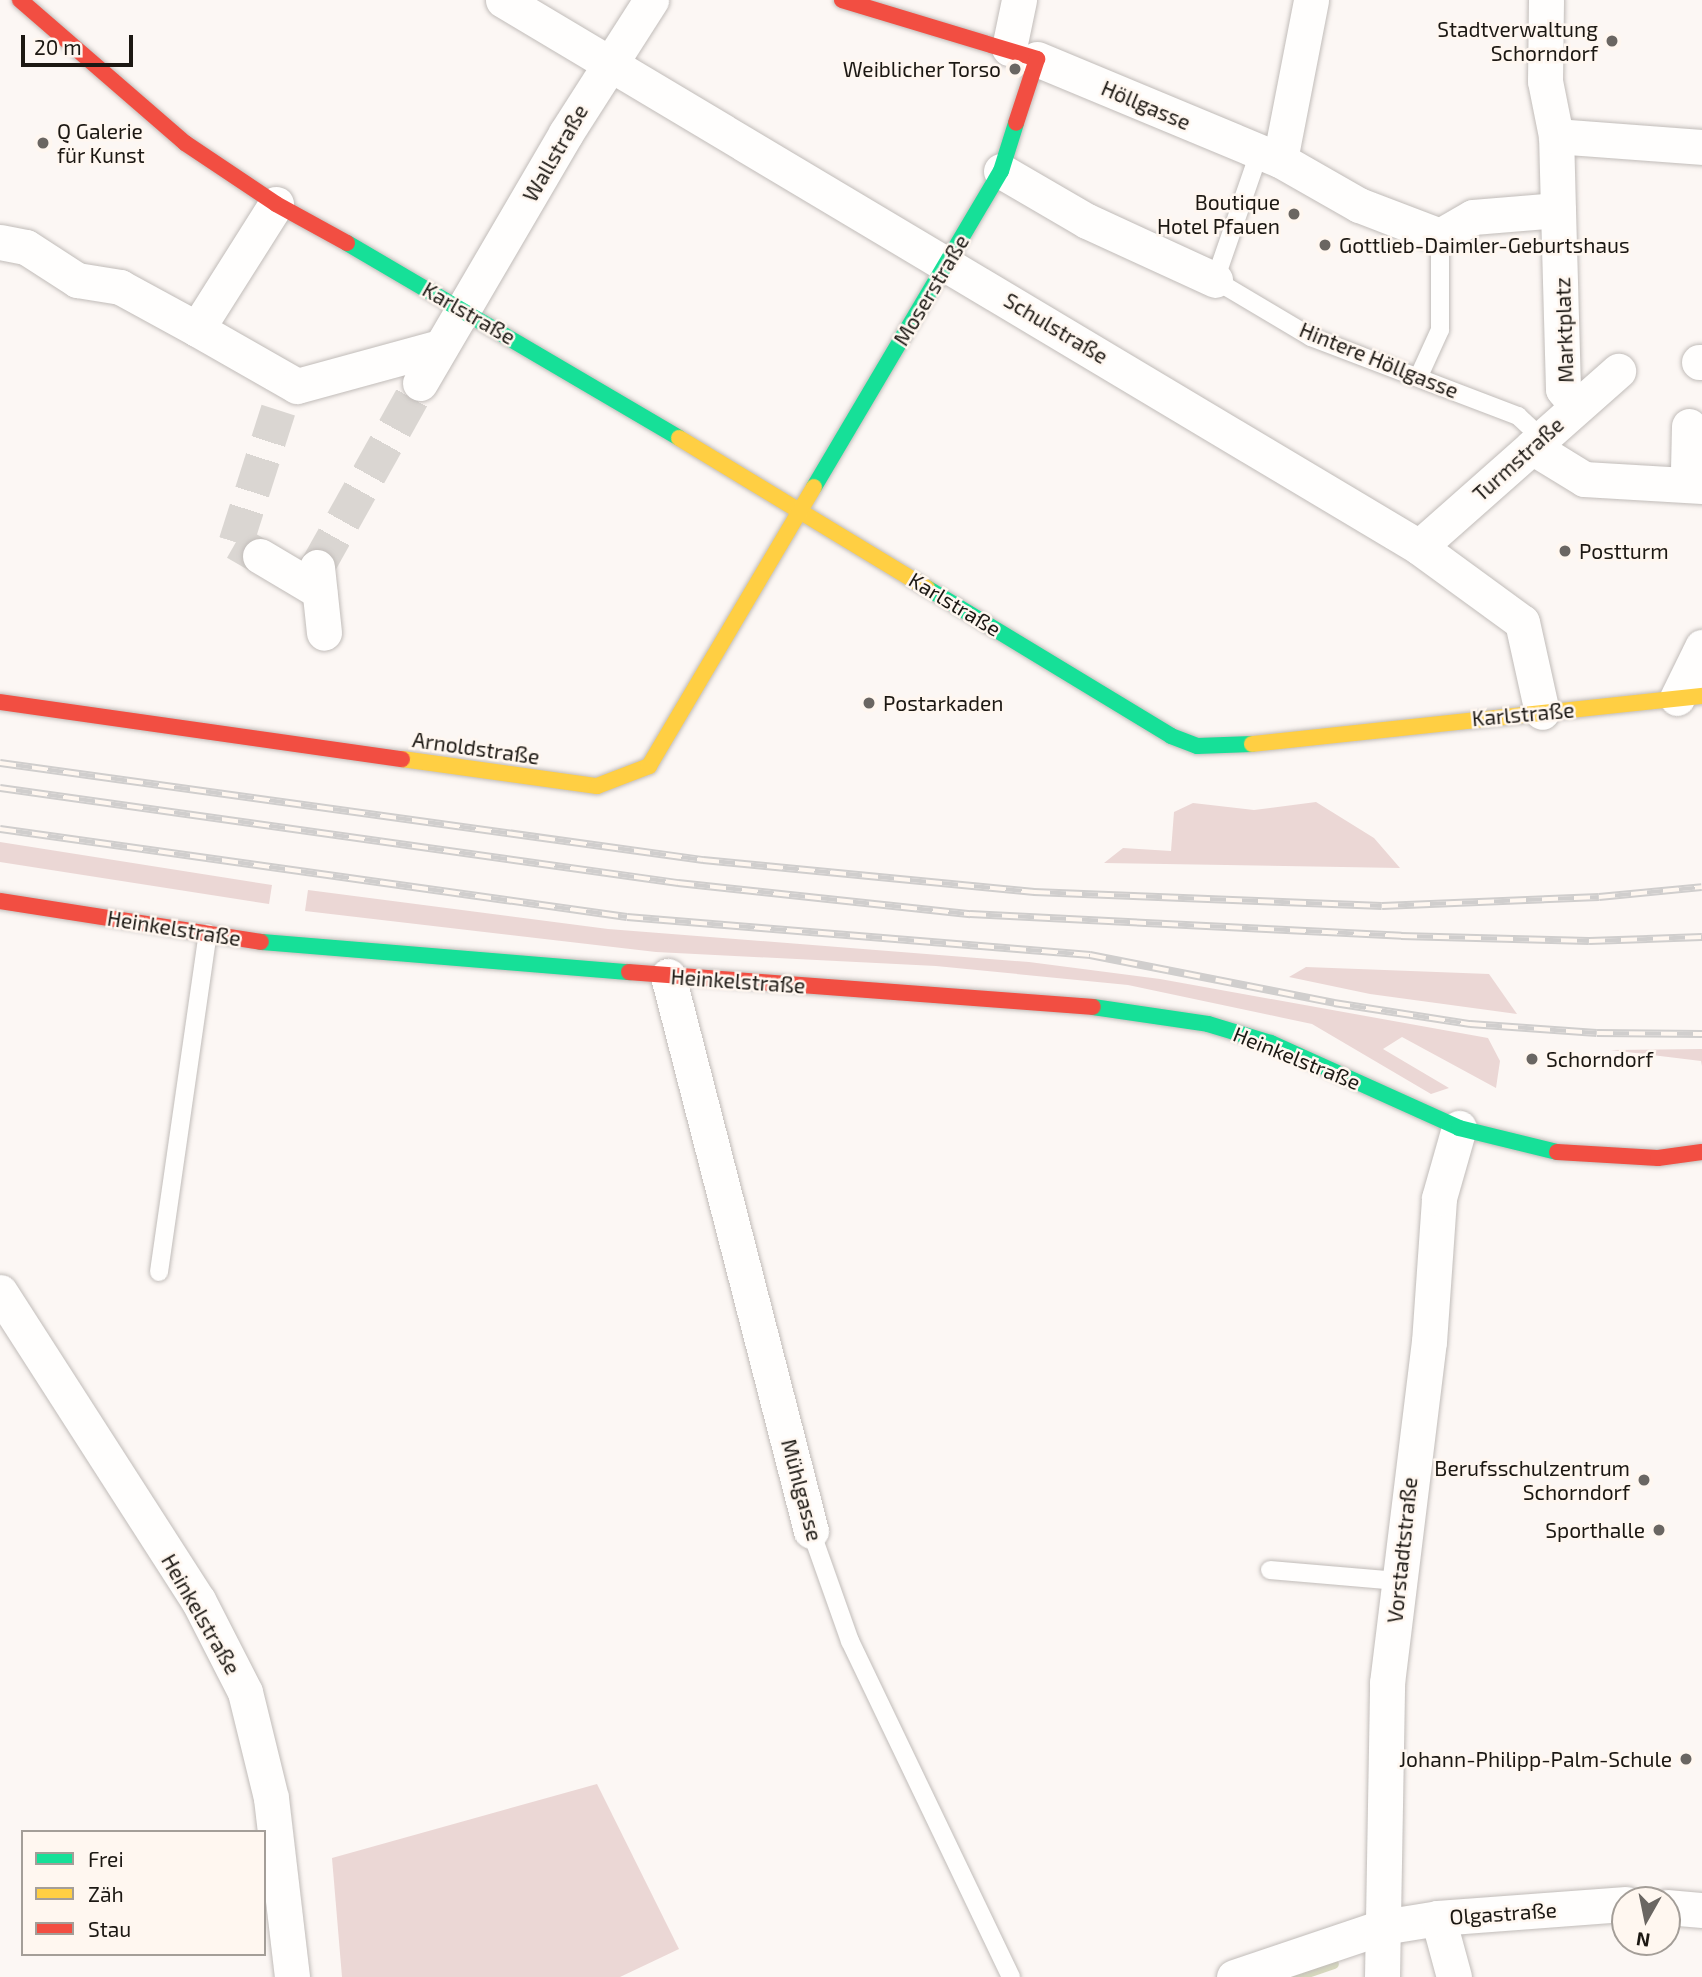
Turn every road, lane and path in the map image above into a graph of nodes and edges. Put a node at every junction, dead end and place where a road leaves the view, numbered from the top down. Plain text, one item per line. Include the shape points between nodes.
1 (20, 0) edge
2 (503, 0) edge
3 (651, 0) edge
4 (842, 0) edge
5 (1019, 0) edge
6 (1311, 0) edge
7 (1546, 0) edge
8 (1023, 54) junction
9 (607, 65) junction
10 (1556, 136) junction
11 (1702, 147) edge
12 (1270, 156) junction
13 (1001, 171) junction
14 (276, 204) junction
15 (1546, 209) junction
16 (1440, 236) junction
17 (0, 242) edge
18 (948, 264) junction
19 (1215, 280) junction
20 (466, 310) junction
21 (197, 329) junction
22 (440, 347) junction
23 (1618, 371) dead end
24 (1419, 376) junction
25 (419, 383) tunnel mouth
26 (1576, 405) junction
27 (1689, 426) dead end
28 (1537, 443) junction
29 (1695, 478) edge
30 (799, 509) junction
31 (1419, 547) junction
32 (260, 556) tunnel mouth
33 (324, 633) dead end
34 (1702, 647) edge
35 (1689, 697) edge
36 (687, 701) junction
37 (0, 702) edge
38 (707, 711) dead end
39 (1542, 712) junction
40 (0, 901) edge
41 (208, 934) junction
42 (668, 976) junction
43 (1459, 1128) junction
44 (1702, 1152) edge
45 (159, 1272) dead end
46 (0, 1292) edge
47 (811, 1531) joint
48 (1270, 1570) dead end
49 (1398, 1581) junction
50 (273, 1879) edge
51 (1611, 1905) edge
52 (1681, 1908) edge
53 (1702, 1910) edge
54 (1438, 1918) junction
55 (1382, 1927) junction
56 (292, 1977) edge
57 (1011, 1977) edge
58 (1234, 1977) edge
59 (1382, 1977) edge
60 (1454, 1977) edge

1 - 14 street, Karlstraße via 185,143
2 - 9 street, Schulstraße
3 - 9 street, Wallstraße
4 - 8 street, Höllgasse
5 - 8 street, Moserstraße
6 - 12 street
7 - 10 street, Marktplatz via 1545,81
8 - 12 street, Höllgasse
8 - 13 street, Moserstraße
9 - 18 street, Schulstraße
9 - 20 street, Wallstraße
10 - 11 street
10 - 15 street, Marktplatz
12 - 16 street, Höllgasse via 1359,205
12 - 19 lane
13 - 18 street, Moserstraße
13 - 19 street, Hintere Höllgasse via 1087,221
14 - 20 street, Karlstraße
14 - 21 street
15 - 16 street via 1473,217
15 - 26 street, Marktplatz via 1563,389
16 - 24 lane via 1440,330
17 - 21 street via 26,247 77,280 120,287
18 - 30 street, Moserstraße
18 - 31 street, Schulstraße
19 - 24 lane, Hintere Höllgasse via 1311,337
20 - 22 street, Wallstraße
20 - 30 street, Karlstraße
21 - 22 street via 287,398
22 - 25 street, Wallstraße
23 - 26 street, Turmstraße
24 - 28 lane, Hintere Höllgasse via 1518,416
26 - 28 street, Turmstraße
27 - 29 street
28 - 29 street via 1584,479
28 - 31 street, Turmstraße
30 - 36 street, Arnoldstraße
30 - 39 street, Karlstraße via 1171,736 1198,746
31 - 39 street, Schulstraße via 1522,622
32 - 33 street via 318,579
34 - 35 street
35 - 39 street, Karlstraße
36 - 37 street, Arnoldstraße via 649,766 597,786
36 - 38 lane
40 - 41 street, Heinkelstraße
41 - 42 street, Heinkelstraße via 298,948
41 - 45 lane
42 - 43 street, Heinkelstraße via 1073,1004 1208,1024 1271,1043
42 - 47 street, Mühlgasse
43 - 44 street, Heinkelstraße via 1550,1152 1658,1158
43 - 49 street, Vorstadtstraße via 1439,1198 1429,1342
46 - 50 street, Heinkelstraße via 198,1600 245,1692 271,1798
47 - 57 lane, Mühlgasse via 850,1642
48 - 49 lane
49 - 55 street, Vorstadtstraße via 1387,1683
50 - 56 street, Heinkelstraße
51 - 54 street, Olgastraße
52 - 53 street
54 - 55 street, Olgastraße
54 - 60 street
55 - 58 street
55 - 59 street, Vorstadtstraße

